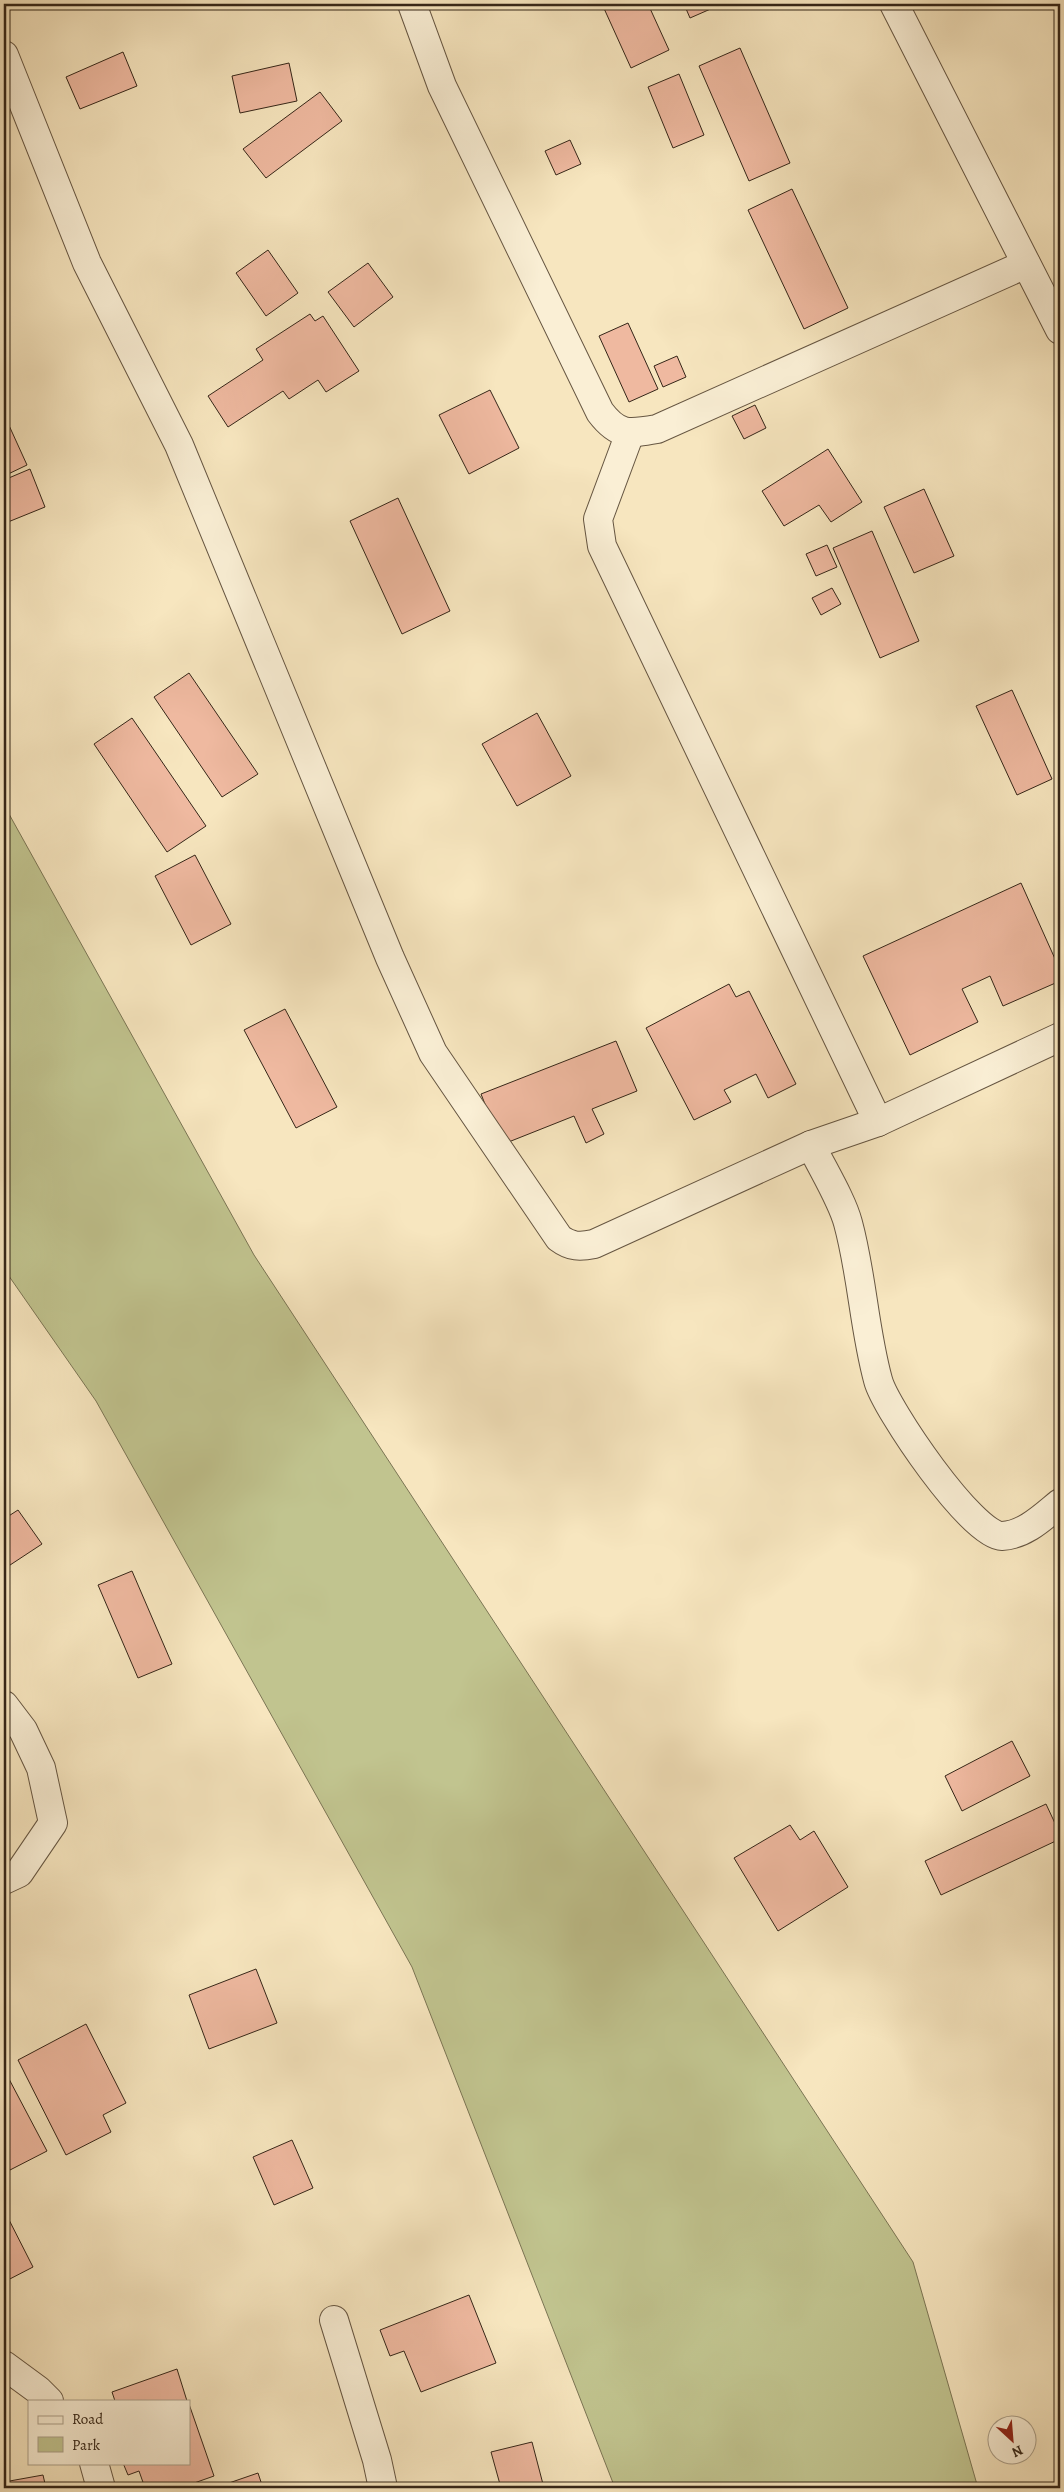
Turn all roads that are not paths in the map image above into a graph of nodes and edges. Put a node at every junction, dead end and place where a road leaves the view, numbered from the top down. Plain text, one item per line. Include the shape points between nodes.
1 (412, 4) edge
2 (894, 4) edge
3 (4, 55) edge
4 (1026, 264) junction
5 (1060, 330) edge
6 (630, 433) junction
7 (1060, 1037) edge
8 (878, 1122) junction
9 (811, 1145) junction
10 (1060, 1502) edge
11 (4, 1705) edge
12 (4, 1880) edge
13 (334, 2320) dead end
14 (4, 2365) edge
15 (48, 2400) edge
16 (94, 2464) edge
17 (101, 2488) edge
18 (383, 2488) edge

1 - 6 street via 442,86 600,412 611,427
2 - 4 street
3 - 9 street via 87,263 179,444 386,949 433,1053 559,1238 566,1244 579,1247 594,1244
4 - 5 street
4 - 6 street via 657,429
6 - 8 street via 598,519 602,546
7 - 8 street
8 - 9 street
9 - 10 street via 848,1222 878,1382 901,1426 965,1512 984,1529 1001,1536 1023,1530
11 - 12 street via 23,1730 42,1768 54,1823 19,1873
13 - 18 street
14 - 15 street
16 - 17 street

